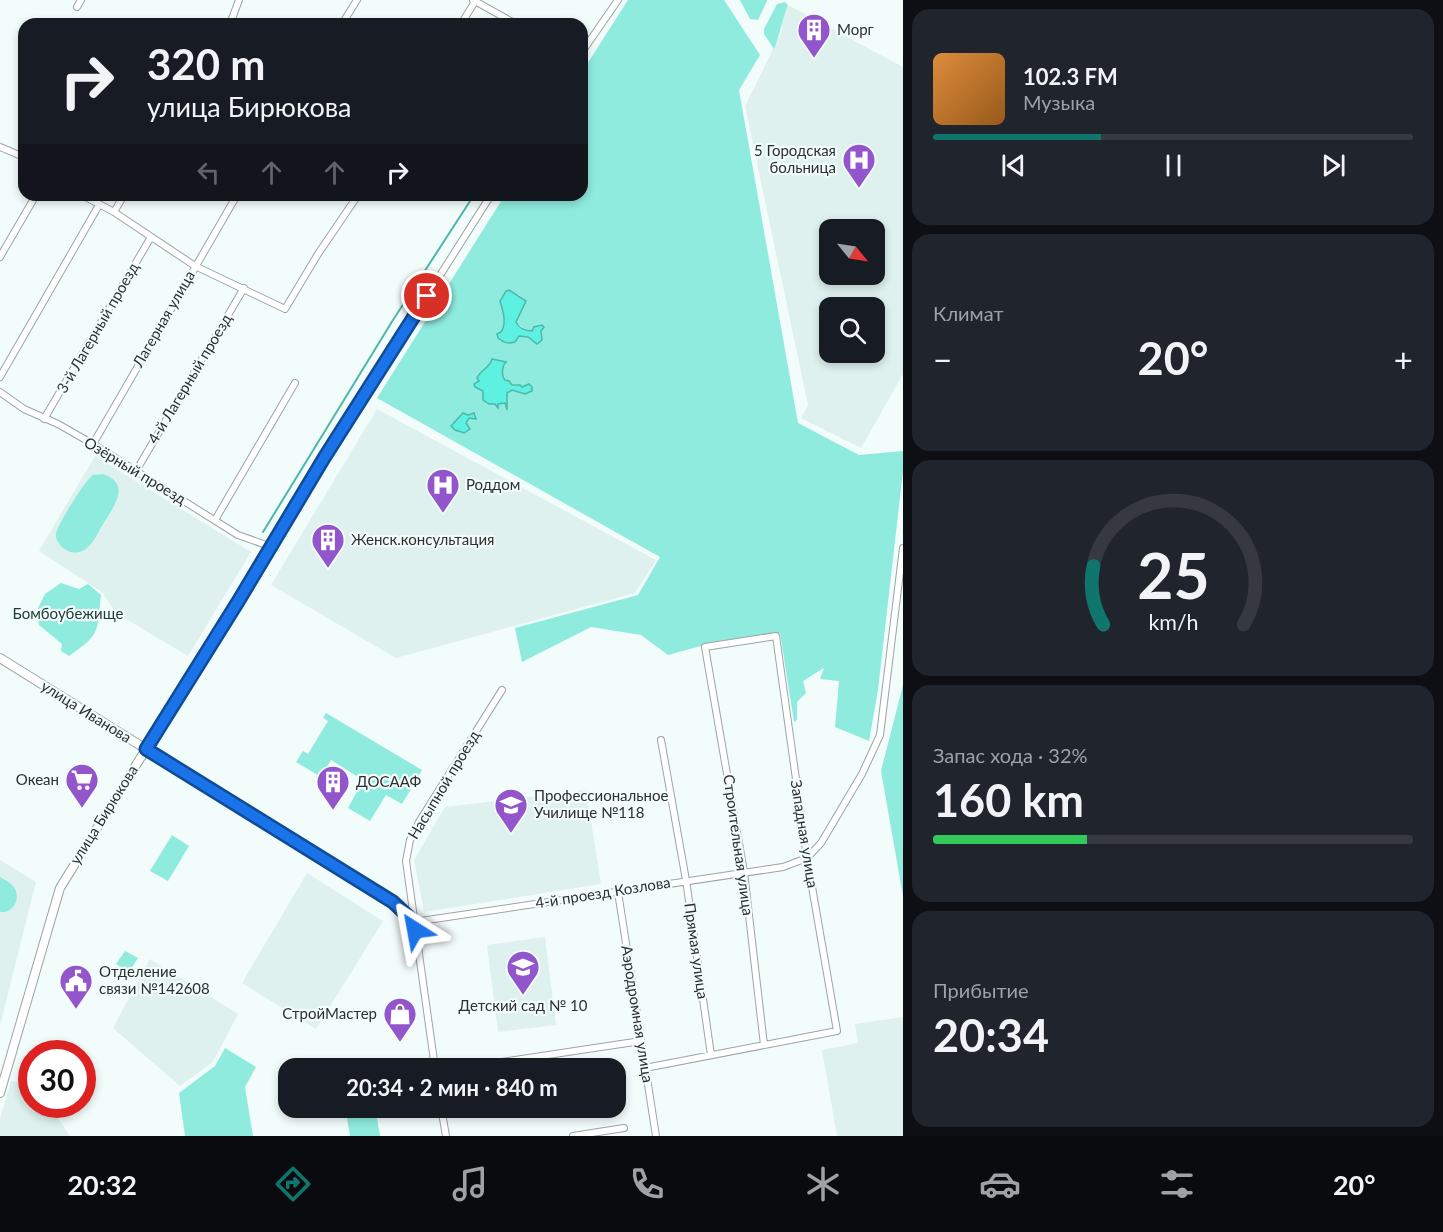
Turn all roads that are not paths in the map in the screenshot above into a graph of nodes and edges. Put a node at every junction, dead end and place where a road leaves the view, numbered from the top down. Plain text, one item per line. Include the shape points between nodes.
1 (81, 0) edge
2 (239, 0) edge
3 (357, 0) edge
4 (475, 0) edge
5 (618, 0) edge
6 (77, 7) dead end
7 (232, 18) edge
8 (346, 18) edge
9 (464, 18) edge
10 (506, 18) edge
11 (588, 43) edge
12 (0, 147) edge
13 (18, 154) edge
14 (33, 201) edge
15 (91, 201) edge
16 (120, 201) edge
17 (233, 201) edge
18 (354, 201) edge
19 (487, 201) edge
20 (99, 206) junction
21 (114, 212) junction
22 (151, 237) junction
23 (0, 257) edge
24 (195, 266) junction
25 (244, 288) junction
26 (0, 377) edge
27 (295, 383) dead end
28 (0, 392) edge
29 (44, 419) junction
30 (93, 444) junction
31 (136, 471) junction
32 (215, 520) junction
33 (272, 547) junction
34 (903, 548) edge
35 (776, 636) joint
36 (0, 658) edge
37 (502, 690) dead end
38 (661, 740) dead end
39 (146, 749) junction
40 (807, 858) junction
41 (744, 872) junction
42 (686, 880) junction
43 (618, 892) junction
44 (414, 922) junction
45 (641, 1041) junction
46 (764, 1045) junction
47 (711, 1055) junction
48 (434, 1058) edge
49 (528, 1058) edge
50 (645, 1068) junction
51 (0, 1094) edge
52 (443, 1118) edge
53 (624, 1128) dead end
54 (446, 1136) edge
55 (573, 1136) edge
56 (656, 1136) edge

1 - 6 street
2 - 7 street
3 - 8 street
4 - 9 street
4 - 10 street
5 - 11 street
12 - 13 street
14 - 23 street
15 - 20 street
16 - 21 street
17 - 24 street, Лагерная улица
18 - 25 street via 285,309
19 - 33 street, улица Бирюкова
20 - 21 street
20 - 26 street
21 - 22 street
22 - 24 street
22 - 29 street, 3-й Лагерный проезд
24 - 25 street
24 - 30 street, Лагерная улица
25 - 31 street, 4-й Лагерный проезд
27 - 32 street
28 - 29 street, Озёрный проезд
29 - 30 street, Озёрный проезд
30 - 31 street, Озёрный проезд
31 - 32 street, Озёрный проезд
32 - 33 street, Озёрный проезд via 238,535
33 - 39 street, улица Бирюкова
34 - 40 street via 879,735 862,774 821,843
35 - 40 street, Западная улица
35 - 41 street, Строительная улица via 705,647
36 - 39 street, улица Иванова
37 - 44 street, Насыпной проезд via 410,840 406,861
38 - 42 street, Прямая улица
39 - 44 street, улица Иванова via 393,902
39 - 51 street, улица Бирюкова via 60,888
40 - 41 street, 4-й проезд Козлова via 792,865
40 - 46 street, Западная улица via 837,1031
41 - 42 street, 4-й проезд Козлова
41 - 46 street, Строительная улица
42 - 43 street, 4-й проезд Козлова
42 - 47 street, Прямая улица
43 - 44 street, 4-й проезд Козлова
43 - 45 street, Аэродромная улица
44 - 48 street, Насыпной проезд
45 - 49 street
45 - 50 street, Аэродромная улица
46 - 47 street
47 - 50 street
50 - 56 street, Аэродромная улица
52 - 54 street
53 - 55 street

